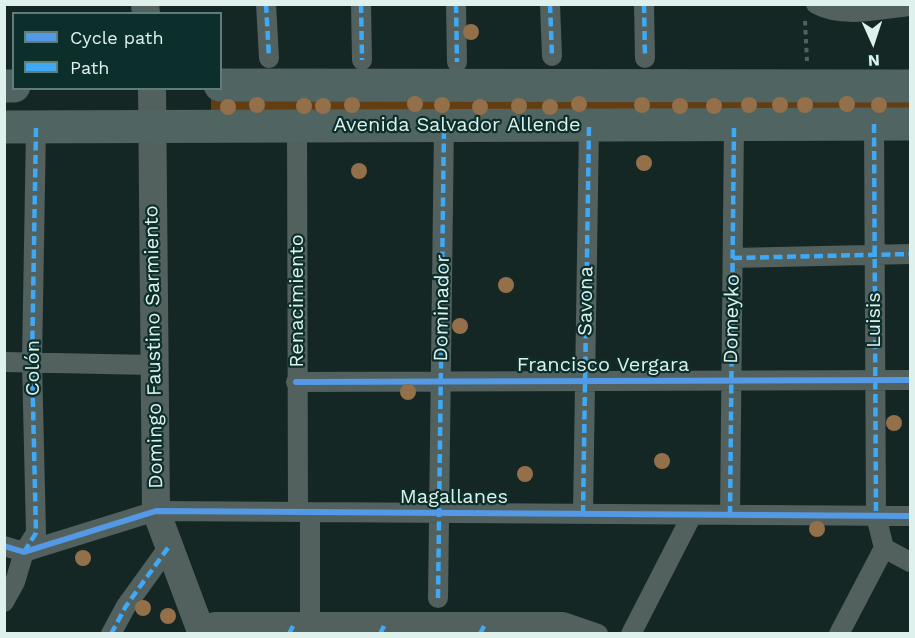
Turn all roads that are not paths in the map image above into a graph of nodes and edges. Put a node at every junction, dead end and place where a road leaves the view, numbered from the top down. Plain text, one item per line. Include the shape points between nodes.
1 (266, 4) edge
2 (361, 4) edge
3 (456, 4) edge
4 (550, 4) edge
5 (644, 4) edge
6 (910, 6) edge
7 (811, 10) edge
8 (552, 56) dead end
9 (270, 58) dead end
10 (645, 58) dead end
11 (362, 60) dead end
12 (457, 62) dead end
13 (222, 85) edge
14 (910, 86) edge
15 (152, 90) edge
16 (734, 124) junction
17 (873, 124) junction
18 (910, 124) edge
19 (444, 125) junction
20 (589, 125) junction
21 (151, 126) junction
22 (297, 126) junction
23 (20, 127) edge
24 (910, 254) edge
25 (874, 255) junction
26 (733, 258) junction
27 (4, 362) edge
28 (32, 362) junction
29 (153, 364) junction
30 (875, 380) junction
31 (910, 380) edge
32 (585, 381) junction
33 (732, 381) junction
34 (297, 382) junction
35 (441, 382) junction
36 (156, 511) junction
37 (304, 512) junction
38 (439, 513) junction
39 (583, 514) junction
40 (692, 514) junction
41 (730, 514) junction
42 (876, 516) junction
43 (910, 516) edge
44 (170, 545) junction
45 (4, 546) edge
46 (884, 548) junction
47 (24, 552) junction
48 (910, 562) edge
49 (438, 598) dead end
50 (4, 602) edge
51 (298, 626) edge
52 (383, 628) edge
53 (483, 628) edge
54 (201, 629) edge
55 (111, 633) edge
56 (598, 633) edge
57 (631, 633) edge
58 (839, 633) edge

1 - 9 street
2 - 11 street
3 - 12 street
4 - 8 street
5 - 10 street
6 - 7 street via 847,13
13 - 14 highway, Avenida Salvador Allende
15 - 21 main road, Domingo Faustino Sarmiento
16 - 17 highway, Avenida Salvador Allende
16 - 20 highway, Avenida Salvador Allende
16 - 26 street, Domeyko
17 - 18 highway, Avenida Salvador Allende
17 - 25 street, Luisis
19 - 20 highway, Avenida Salvador Allende
19 - 22 highway, Avenida Salvador Allende
19 - 35 street, Dominador
20 - 32 street, Savona
21 - 22 highway, Avenida Salvador Allende
21 - 23 highway, Avenida Salvador Allende
21 - 29 main road, Domingo Faustino Sarmiento
22 - 34 street, Renacimiento
23 - 28 street, Colón
24 - 25 street
25 - 26 street
25 - 30 street, Luisis
26 - 33 street, Domeyko
27 - 28 street
28 - 29 street
28 - 47 street, Colón via 36,533
29 - 36 main road, Domingo Faustino Sarmiento
30 - 31 street, Francisco Vergara
30 - 33 street, Francisco Vergara
30 - 42 street, Luisis
32 - 33 street, Francisco Vergara
32 - 35 street, Francisco Vergara
32 - 39 street, Savona
33 - 41 street, Domeyko
34 - 35 street, Francisco Vergara
34 - 37 street, Renacimiento
35 - 38 street, Dominador
36 - 37 street, Magallanes
36 - 44 main road, Domingo Faustino Sarmiento
36 - 47 street, Magallanes
37 - 38 street, Magallanes
37 - 51 street, Renacimiento
38 - 39 street, Magallanes
38 - 49 street, Dominador
39 - 40 street, Magallanes
40 - 41 street, Magallanes
40 - 57 street
41 - 42 street, Magallanes
42 - 43 street, Magallanes
42 - 46 street, Luisis
44 - 54 main road, Domingo Faustino Sarmiento
44 - 55 street
45 - 47 street
46 - 48 street
46 - 58 street
47 - 50 street, Colón
51 - 52 street
51 - 54 street via 214,622
52 - 53 street
53 - 56 street via 563,622

